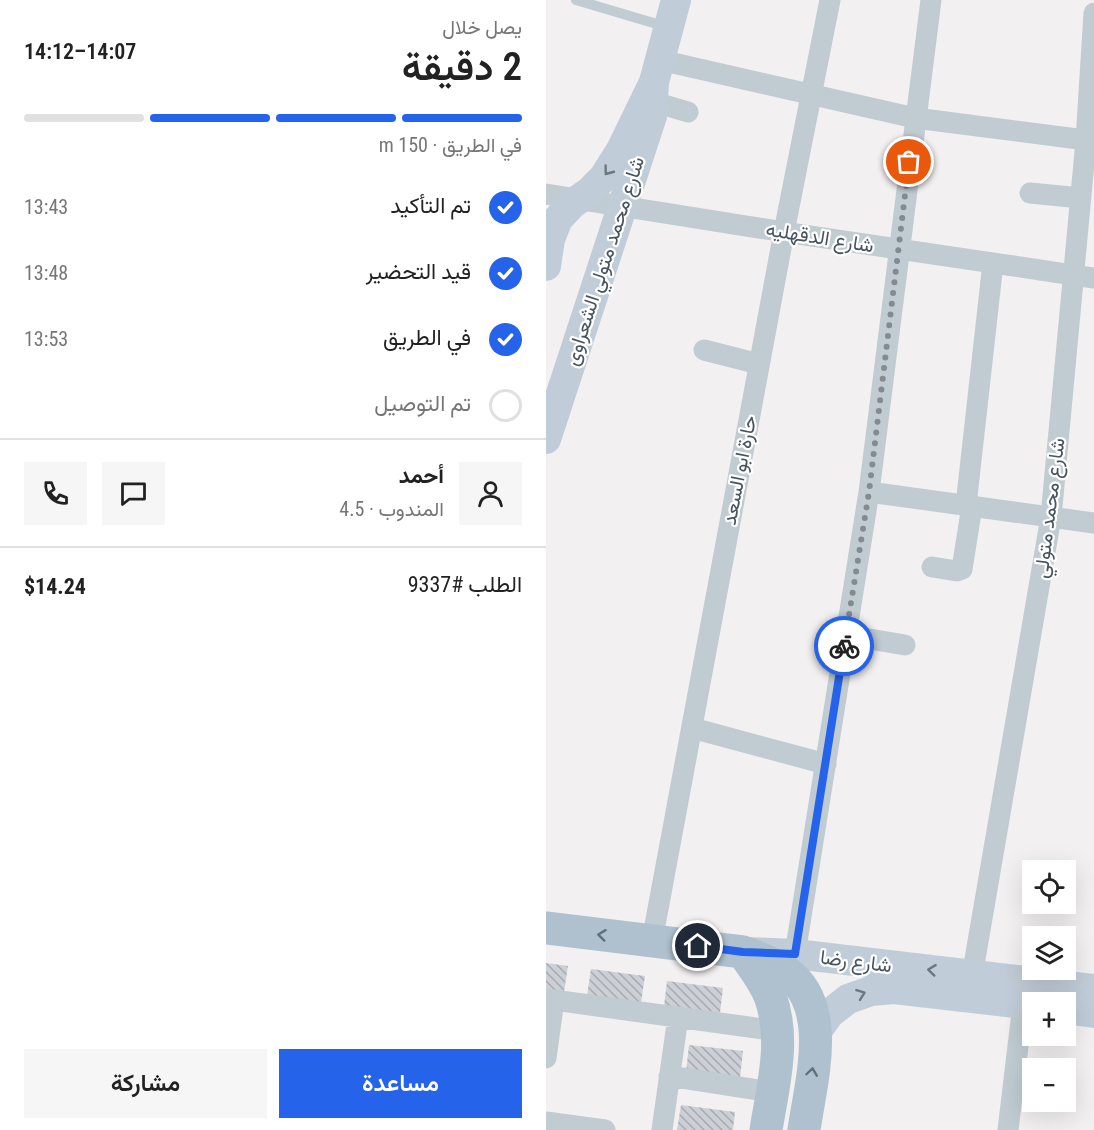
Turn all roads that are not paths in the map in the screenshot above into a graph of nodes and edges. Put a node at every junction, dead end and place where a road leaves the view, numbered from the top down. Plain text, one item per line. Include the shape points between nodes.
1 (576, 0) edge
2 (830, 0) edge
3 (931, 0) edge
4 (1094, 13) edge
5 (673, 14) edge
6 (656, 81) junction
7 (810, 96) junction
8 (688, 112) dead end
9 (915, 118) junction
10 (1090, 141) edge
11 (1030, 193) dead end
12 (1081, 198) junction
13 (623, 205) junction
14 (555, 223) edge
15 (784, 232) junction
16 (610, 245) junction
17 (899, 249) junction
18 (993, 263) junction
19 (1084, 276) edge
20 (704, 350) dead end
21 (759, 364) junction
22 (556, 382) edge
23 (546, 439) edge
24 (869, 492) junction
25 (969, 505) junction
26 (1051, 517) junction
27 (1094, 523) edge
28 (932, 567) dead end
29 (846, 635) junction
30 (905, 645) dead end
31 (692, 728) junction
32 (826, 764) junction
33 (546, 928) edge
34 (652, 941) junction
35 (743, 952) junction
36 (795, 954) junction
37 (970, 986) junction
38 (1094, 989) edge
39 (550, 999) edge
40 (1022, 1002) edge
41 (1076, 1011) edge
42 (1094, 1013) edge
43 (678, 1017) junction
44 (815, 1019) junction
45 (777, 1024) junction
46 (1022, 1042) edge
47 (546, 1058) edge
48 (669, 1076) junction
49 (772, 1092) junction
50 (556, 1125) edge
51 (605, 1130) edge
52 (662, 1130) edge
53 (766, 1130) edge
54 (804, 1130) edge
55 (1008, 1130) edge

1 - 5 lane
2 - 7 street, حارة ابو السعد
3 - 9 street
4 - 10 street, شارع محمد متولي
5 - 6 street, شارع محمد متولي الشعراوى
6 - 7 street
6 - 8 street
6 - 13 street, شارع محمد متولي الشعراوى via 652,116
6 -> 14 street, شارع محمد متولي الشعراوى via 604,177
7 - 9 street
7 - 15 street, حارة ابو السعد
9 - 10 street
9 - 17 street
10 - 12 street, شارع محمد متولي
11 - 12 street
12 - 19 street, شارع محمد متولي
13 - 14 street, شارع الدقهليه
13 - 15 street, شارع الدقهليه
13 - 16 street, شارع محمد متولي الشعراوى
14 - 16 street via 574,211 590,217 603,229
15 - 17 street, شارع الدقهليه
15 - 21 street, حارة ابو السعد
16 - 22 street, شارع محمد متولي الشعراوى
17 - 18 street, شارع الدقهليه
17 - 24 street
18 - 19 street, شارع الدقهليه
18 - 25 street
19 - 26 street, شارع محمد متولي
20 - 21 street
21 - 31 street, حارة ابو السعد
22 - 23 street, شارع محمد متولي الشعراوى
24 - 25 street
24 - 29 street
25 - 26 street
25 - 28 street via 962,569
26 - 27 street
26 - 37 street, شارع محمد متولي
29 - 30 street
29 - 32 street
31 - 32 street
31 - 34 street, حارة ابو السعد
32 - 36 street
34 -> 33 main road, شارع رضا
34 - 35 main road, شارع رضا
35 - 36 street, شارع رضا
35 - 44 main road via 786,972 802,987
35 - 45 main road via 769,993
37 -> 36 street, شارع رضا
37 - 38 street, شارع رضا
37 - 40 street, شارع رضا
44 -> 37 street, شارع رضا via 848,999 871,991
39 - 43 street
39 - 47 street
41 - 42 street
43 - 45 street
43 - 48 street
44 - 45 main road via 792,1004 783,1008
54 -> 44 main road
45 - 49 main road
46 - 55 street
48 - 49 street
48 - 52 street
49 - 53 main road
50 - 51 street

